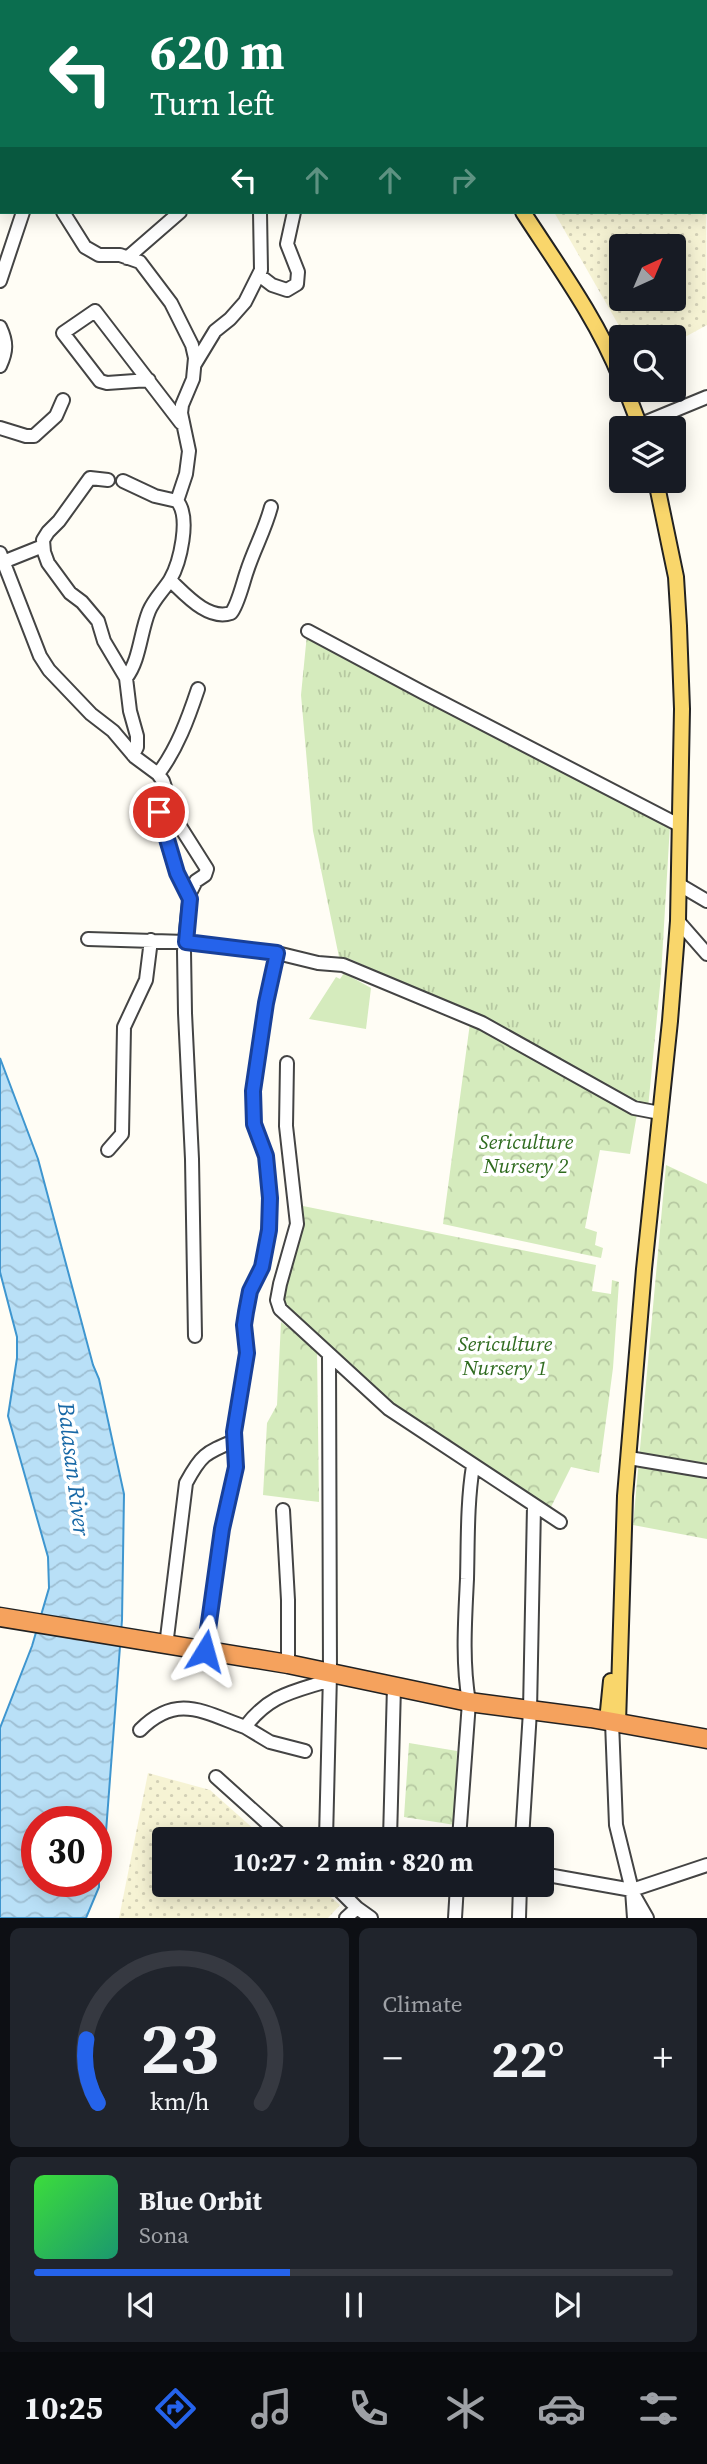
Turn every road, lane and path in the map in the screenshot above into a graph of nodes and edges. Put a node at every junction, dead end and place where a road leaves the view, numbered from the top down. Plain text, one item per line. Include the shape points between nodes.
1 (22, 214) edge
2 (64, 214) edge
3 (178, 214) edge
4 (260, 214) edge
5 (294, 214) edge
6 (524, 214) edge
7 (127, 258) junction
8 (259, 275) junction
9 (0, 281) edge
10 (0, 327) edge
11 (609, 350) edge
12 (195, 365) junction
13 (0, 366) edge
14 (149, 380) junction
15 (707, 397) edge
16 (64, 400) dead end
17 (665, 416) edge
18 (184, 427) junction
19 (0, 428) edge
20 (108, 480) dead end
21 (123, 481) dead end
22 (659, 493) edge
23 (177, 502) junction
24 (271, 507) dead end
25 (43, 546) junction
26 (1, 557) edge
27 (170, 580) junction
28 (308, 631) dead end
29 (126, 678) junction
30 (198, 689) dead end
31 (133, 755) junction
32 (158, 774) junction
33 (159, 812) dead end
34 (679, 825) junction
35 (678, 884) junction
36 (190, 899) junction
37 (707, 901) edge
38 (678, 921) junction
39 (88, 939) dead end
40 (151, 940) junction
41 (186, 942) junction
42 (277, 953) junction
43 (707, 954) edge
44 (287, 1063) dead end
45 (660, 1113) junction
46 (108, 1150) dead end
47 (195, 1336) dead end
48 (330, 1357) junction
49 (234, 1441) junction
50 (629, 1458) junction
51 (473, 1466) junction
52 (707, 1471) edge
53 (534, 1506) junction
54 (284, 1510) dead end
55 (560, 1522) dead end
56 (0, 1617) edge
57 (621, 1619) junction
58 (160, 1645) junction
59 (205, 1651) junction
60 (288, 1664) junction
61 (330, 1677) junction
62 (394, 1686) junction
63 (469, 1702) junction
64 (530, 1711) junction
65 (607, 1721) junction
66 (245, 1727) junction
67 (140, 1730) dead end
68 (679, 1735) junction
69 (707, 1739) edge
70 (707, 1746) edge
71 (305, 1751) dead end
72 (216, 1777) dead end
73 (272, 1827) edge
74 (327, 1827) edge
75 (390, 1827) edge
76 (460, 1827) edge
77 (523, 1827) edge
78 (707, 1865) edge
79 (554, 1876) edge
80 (632, 1890) junction
81 (346, 1897) edge
82 (457, 1897) edge
83 (520, 1897) edge
84 (357, 1908) junction
85 (346, 1918) edge
86 (371, 1918) edge
87 (456, 1918) edge
88 (519, 1918) edge
89 (634, 1918) edge
90 (647, 1918) edge

1 - 9 street
2 - 7 street via 85,247 99,255
3 - 7 street
4 - 8 street
5 - 8 street via 287,244 298,272 297,284 286,290
6 - 11 main road
7 - 12 street via 140,262 171,303 192,345
8 - 12 street via 245,302 215,331
10 - 13 street via 6,345
12 - 18 street via 181,409
14 - 14 street via 100,381 64,333 95,311
14 - 18 street
15 - 17 street
16 - 19 street via 56,416 34,436
18 - 23 street via 189,458
20 - 25 street via 90,478 48,532
21 - 23 street
22 - 34 main road via 677,602 682,709
23 - 27 street via 183,514 181,546
24 - 27 street via 230,614 200,606
25 - 26 street
25 - 29 street via 48,563 70,593 98,621
26 - 31 street via 49,670
27 - 29 street via 148,612 135,663
28 - 34 street
29 - 31 street via 138,741
30 - 32 street via 187,723
31 - 32 street
32 - 36 street via 176,820 206,869 205,876 192,886
33 - 36 street via 177,873
34 - 35 main road
35 - 37 street
35 - 38 main road
36 - 41 street
38 - 43 street
38 - 45 main road
39 - 40 street
40 - 41 street
40 - 46 street via 146,980 124,1027 123,1127
41 - 42 street
41 - 47 street
42 - 45 street via 353,969 482,1023 634,1108
42 - 49 street via 253,1091 254,1124 266,1156 269,1230 246,1312 247,1353
44 - 48 street via 286,1126 297,1224 277,1304
45 - 50 main road
48 - 51 street via 388,1409
48 - 61 street
49 - 58 street via 208,1452 186,1483
49 - 59 street via 236,1467 222,1529
50 - 52 street
50 - 57 main road
51 - 53 street
51 - 63 street via 465,1646
53 - 55 street
53 - 64 street
54 - 60 street
56 - 58 highway
57 - 65 main road
57 - 65 main road
58 - 59 highway
59 - 60 highway
60 - 61 highway
61 - 62 highway
61 - 66 street via 271,1700
61 - 74 street
62 - 63 highway
62 - 75 street
63 - 64 highway
63 - 76 street
64 - 65 highway
64 - 77 street
65 - 68 highway
65 - 80 street via 616,1825
66 - 67 street via 190,1708 168,1710
66 - 71 street via 270,1742
68 - 69 highway
68 - 70 highway
72 - 73 street
78 - 80 street
79 - 80 street
80 - 89 street
80 - 90 street
81 - 84 street
82 - 87 street
83 - 88 street
84 - 85 street
84 - 86 street

